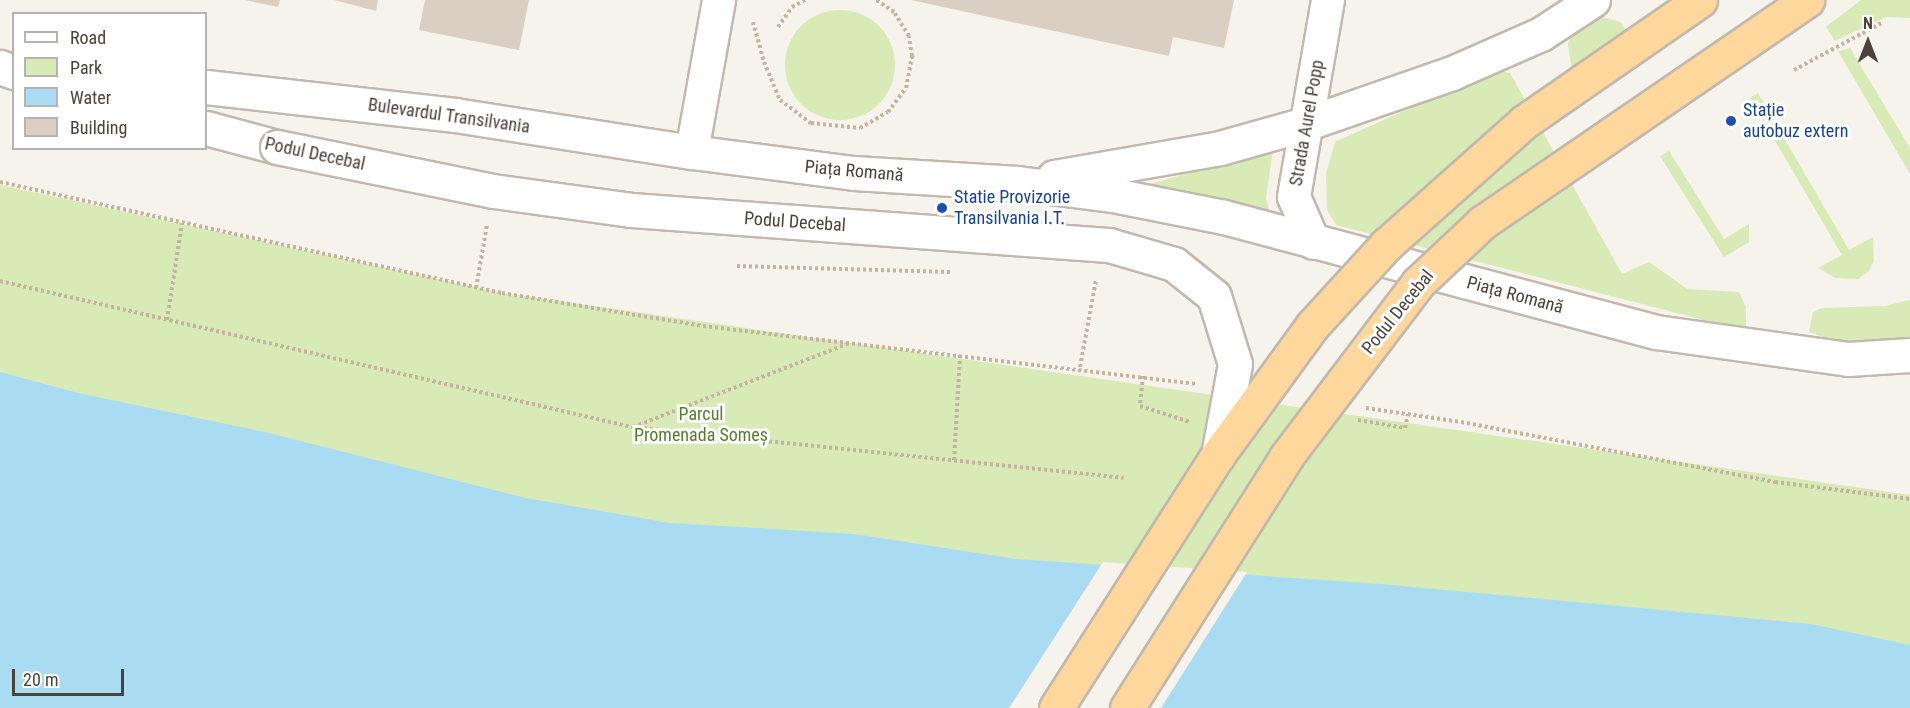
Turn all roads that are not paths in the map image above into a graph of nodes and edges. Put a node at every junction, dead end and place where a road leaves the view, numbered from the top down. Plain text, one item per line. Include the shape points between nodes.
1 (719, 0) edge
2 (1328, 0) edge
3 (1593, 0) edge
4 (1700, 0) edge
5 (1807, 0) edge
6 (207, 87) edge
7 (1305, 124) junction
8 (207, 128) edge
9 (692, 153) junction
10 (1018, 183) junction
11 (1314, 243) junction
12 (1910, 355) edge
13 (1218, 455) junction
14 (1056, 708) edge
15 (1127, 708) edge

1 - 9 street
2 - 7 street, Strada Aurel Popp
3 - 7 street, Piața Romană via 1541,34 1452,73
4 - 13 main road, Podul Decebal, bridge via 1524,122 1386,245 1312,326
5 - 15 main road, Podul Decebal, bridge via 1483,222 1418,282 1286,457
6 - 9 street, Bulevardul Transilvania via 455,115
7 - 10 street, Piața Romană via 1220,148
7 - 11 street, Strada Aurel Popp via 1294,197
8 - 13 street, Podul Decebal, bridge via 277,147 493,191 631,210 1109,245 1174,264 1214,296 1235,364
9 - 10 street, Piața Romană via 854,173
10 - 11 street, Piața Romană via 1113,195 1224,217
11 - 12 street, Piața Romană via 1656,332 1848,359
13 - 14 main road, Podul Decebal, bridge

